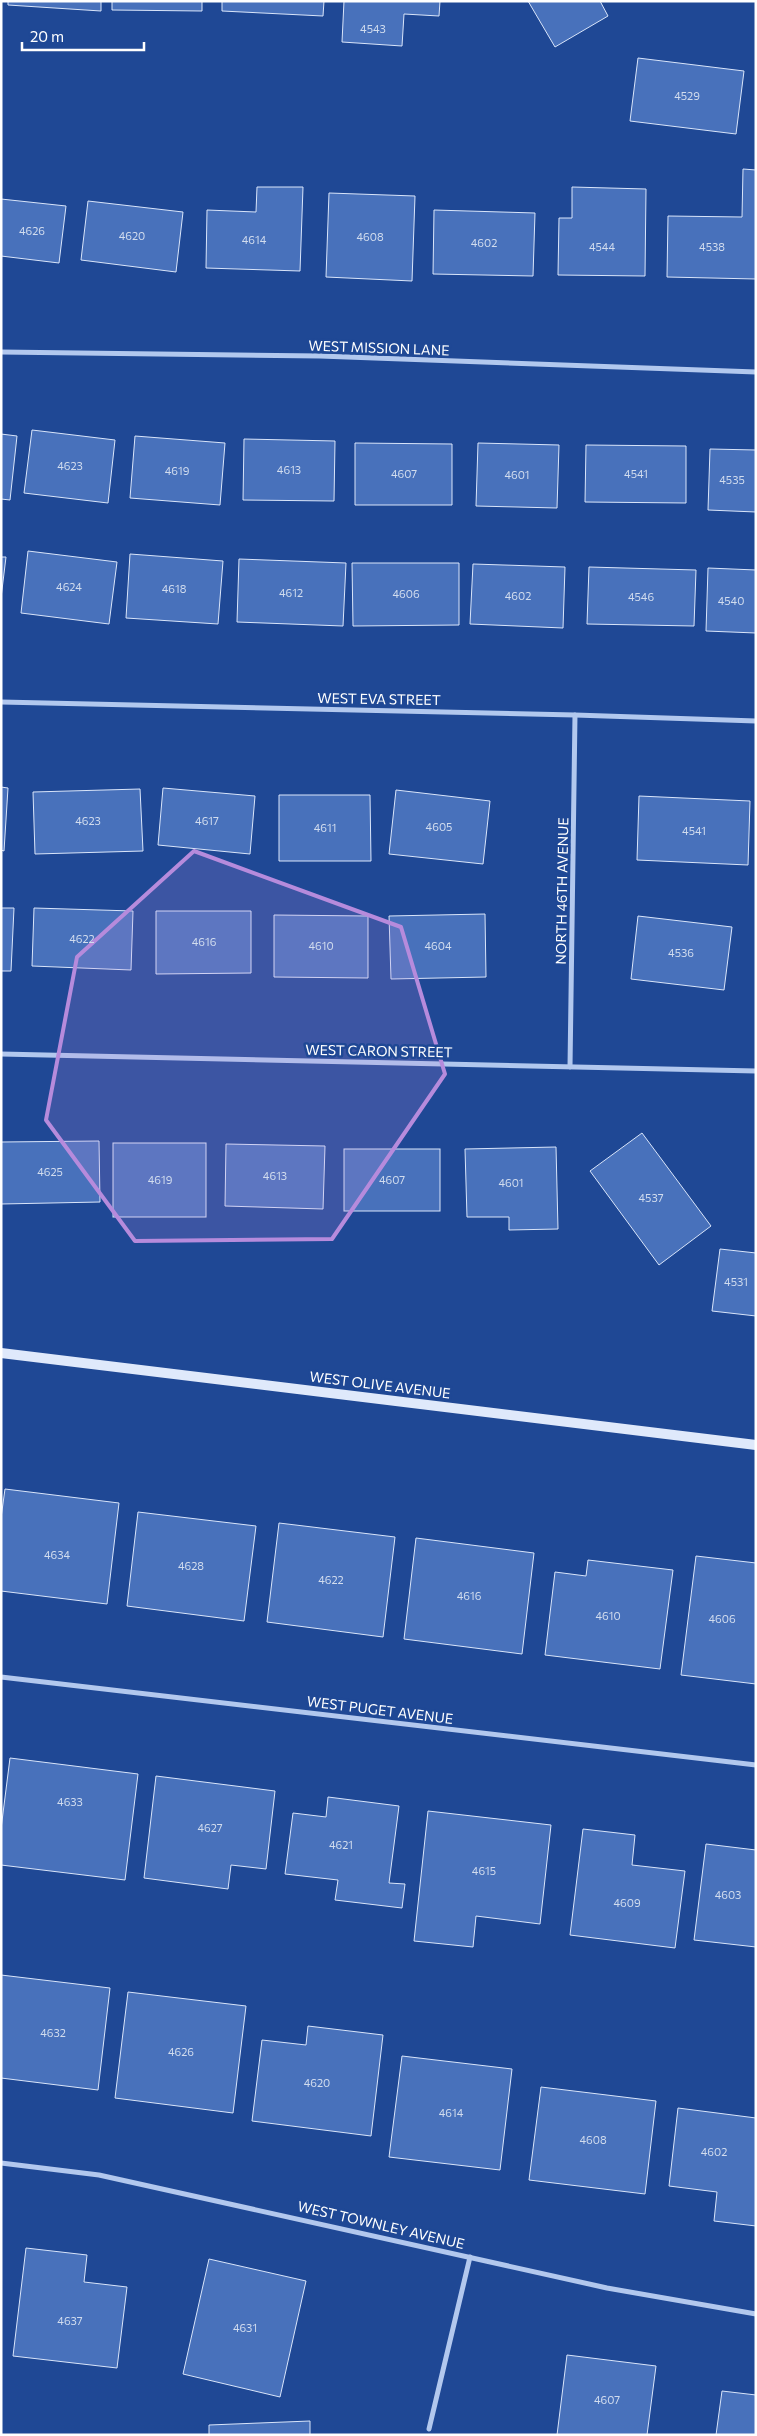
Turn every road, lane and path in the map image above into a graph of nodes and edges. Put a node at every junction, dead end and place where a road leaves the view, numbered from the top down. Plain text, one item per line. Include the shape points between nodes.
1 (1, 352) edge
2 (756, 372) edge
3 (1, 702) edge
4 (575, 715) junction
5 (756, 721) edge
6 (1, 1054) edge
7 (570, 1067) junction
8 (756, 1070) edge
9 (1, 1354) edge
10 (756, 1445) edge
11 (1, 1677) edge
12 (756, 1765) edge
13 (1, 2163) edge
14 (470, 2257) junction
15 (756, 2314) edge
16 (429, 2429) dead end

1 - 2 street, WEST MISSION LANE via 320,356
3 - 4 street, WEST EVA STREET
4 - 5 street, WEST EVA STREET
4 - 7 street, NORTH 46TH AVENUE
6 - 7 street, WEST CARON STREET
7 - 8 street, WEST CARON STREET
9 - 10 main road, WEST OLIVE AVENUE
11 - 12 street, WEST PUGET AVENUE
13 - 14 street, WEST TOWNLEY AVENUE via 99,2175
14 - 15 street, WEST TOWNLEY AVENUE via 607,2288
14 - 16 street

